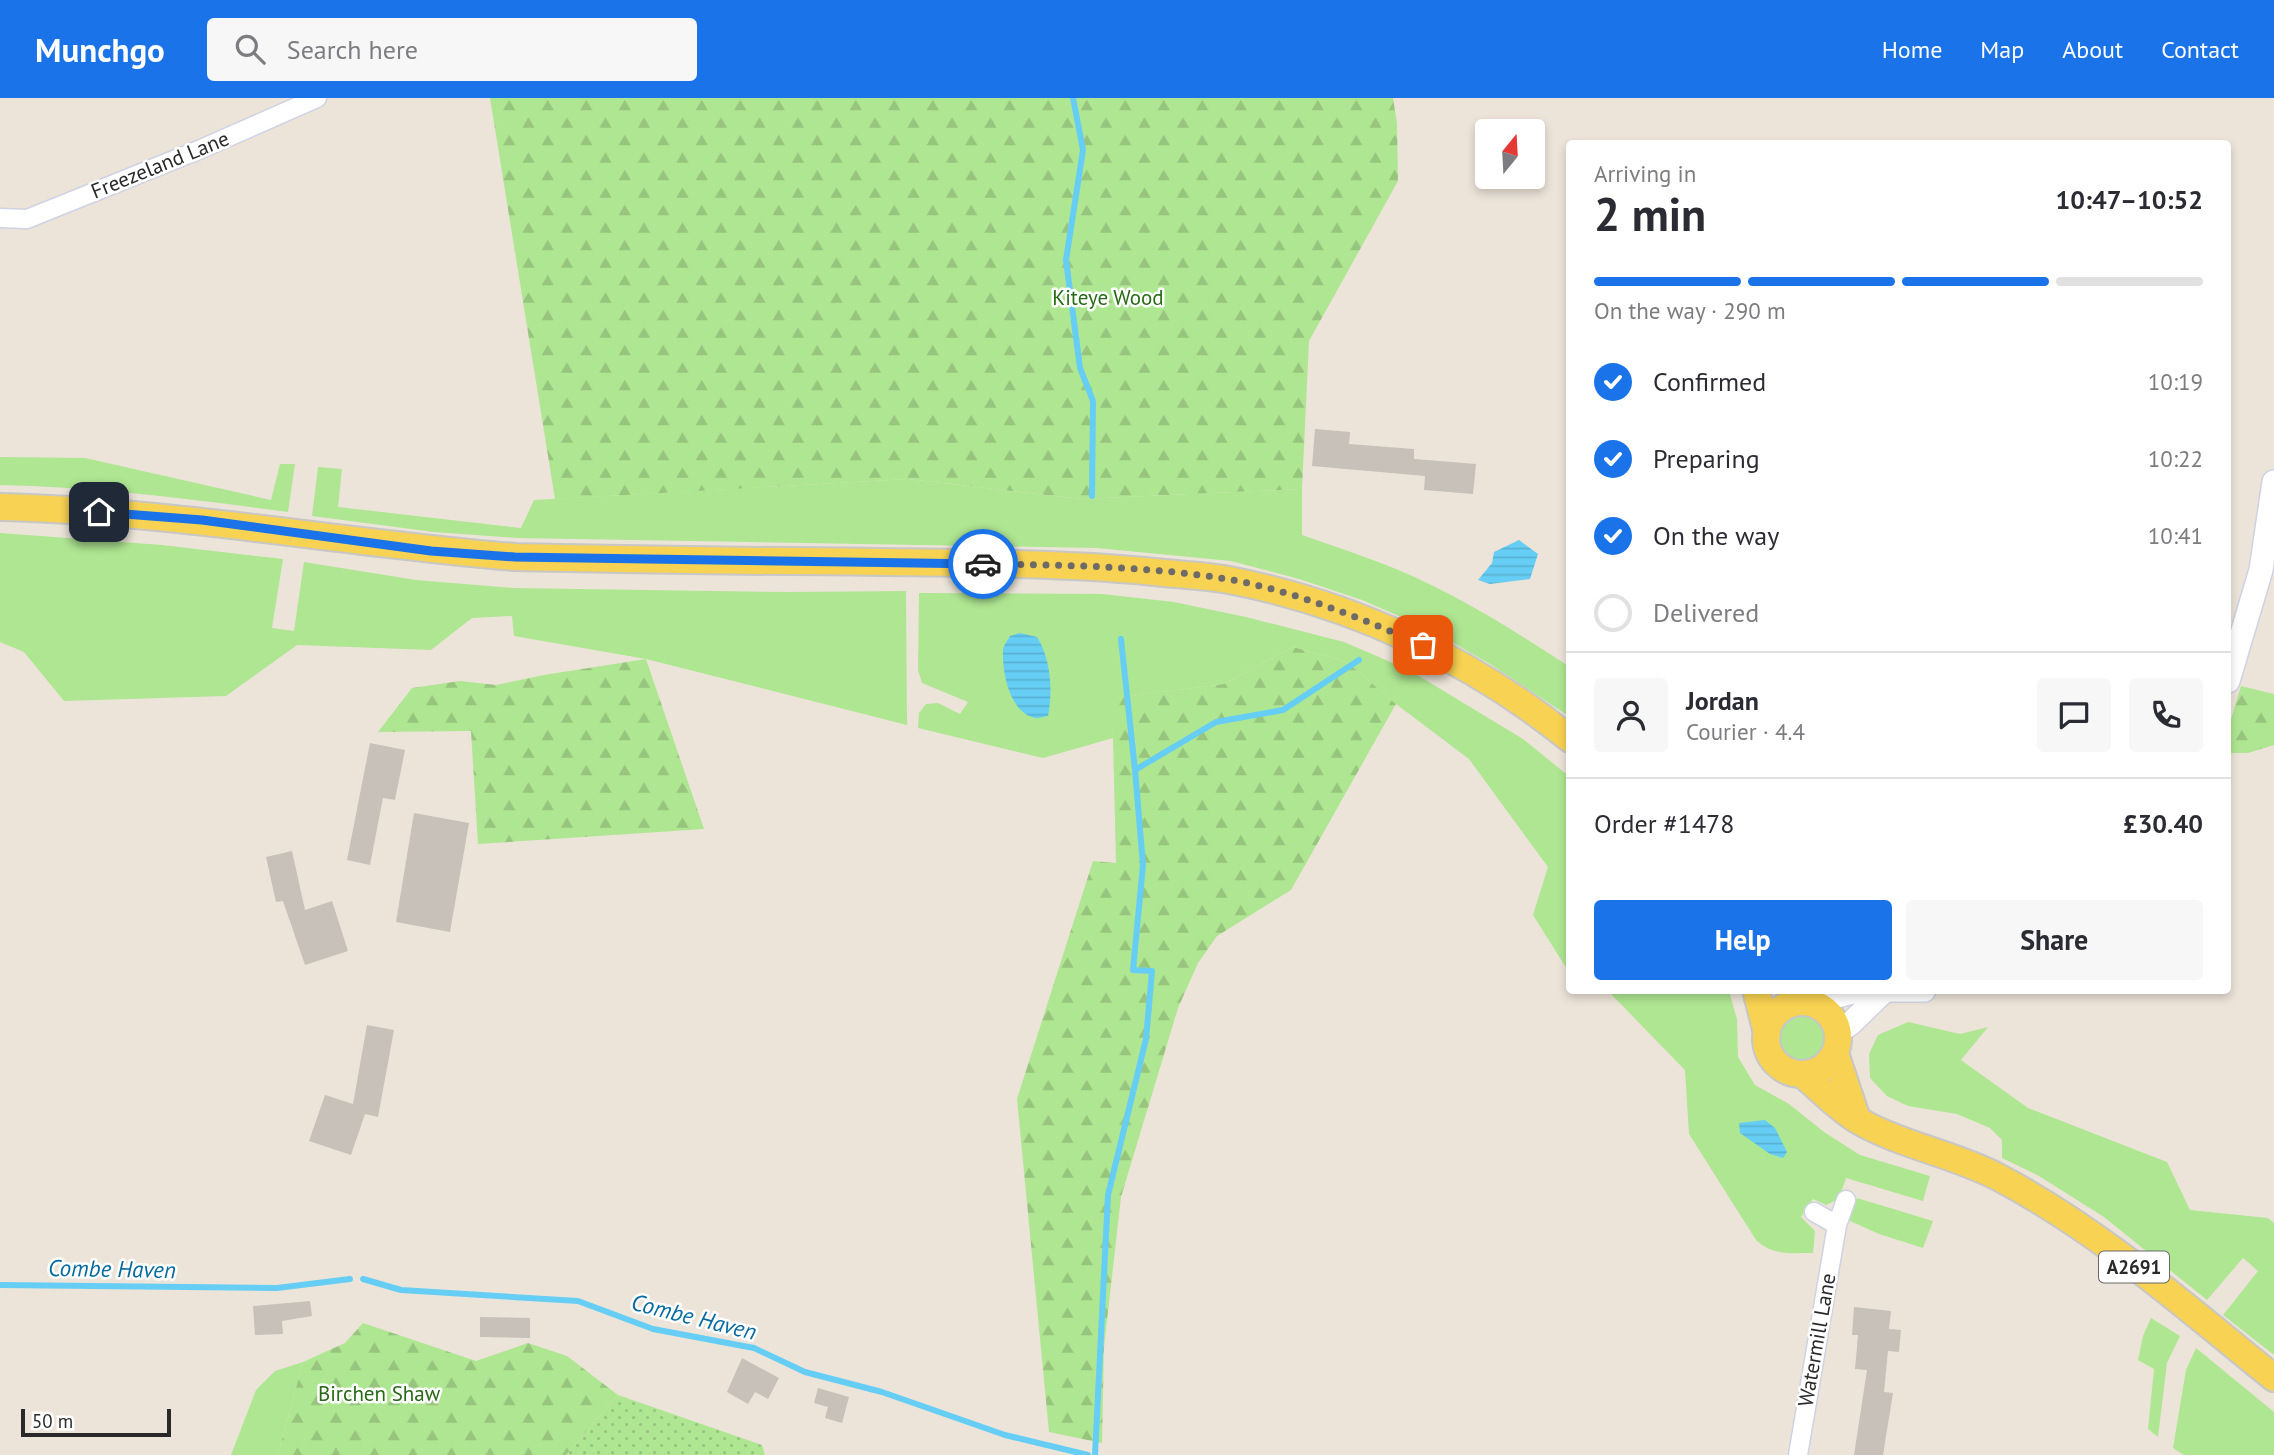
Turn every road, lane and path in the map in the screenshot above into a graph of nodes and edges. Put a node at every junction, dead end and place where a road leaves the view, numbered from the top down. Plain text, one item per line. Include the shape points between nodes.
1 (317, 98) edge
2 (0, 218) edge
3 (2274, 482) edge
4 (0, 507) edge
5 (2231, 671) edge
6 (1566, 735) edge
7 (1757, 994) edge
8 (1833, 994) edge
9 (1881, 994) edge
10 (1799, 999) edge
11 (1767, 1033) junction
12 (1836, 1043) junction
13 (1801, 1074) junction
14 (1857, 1120) junction
15 (1846, 1200) dead end
16 (1814, 1212) dead end
17 (1837, 1225) junction
18 (2274, 1378) edge
19 (1798, 1455) edge

1 - 2 street, Freezeland Lane via 27,219
3 - 5 street via 2261,570
4 - 6 main road via 202,520 431,551 515,557 1098,566 1228,579 1360,617 1423,645 1485,677
7 - 11 main road
8 - 10 street
9 - 12 street
10 - 11 main road via 1773,1017
10 - 12 main road via 1828,1013
11 - 13 main road via 1774,1060
12 - 13 main road via 1821,1068
12 - 14 main road
13 - 14 main road, A2691
14 - 18 main road, A2691 via 1963,1161 2085,1230
15 - 17 street, Watermill Lane
16 - 17 street
17 - 19 street, Watermill Lane

